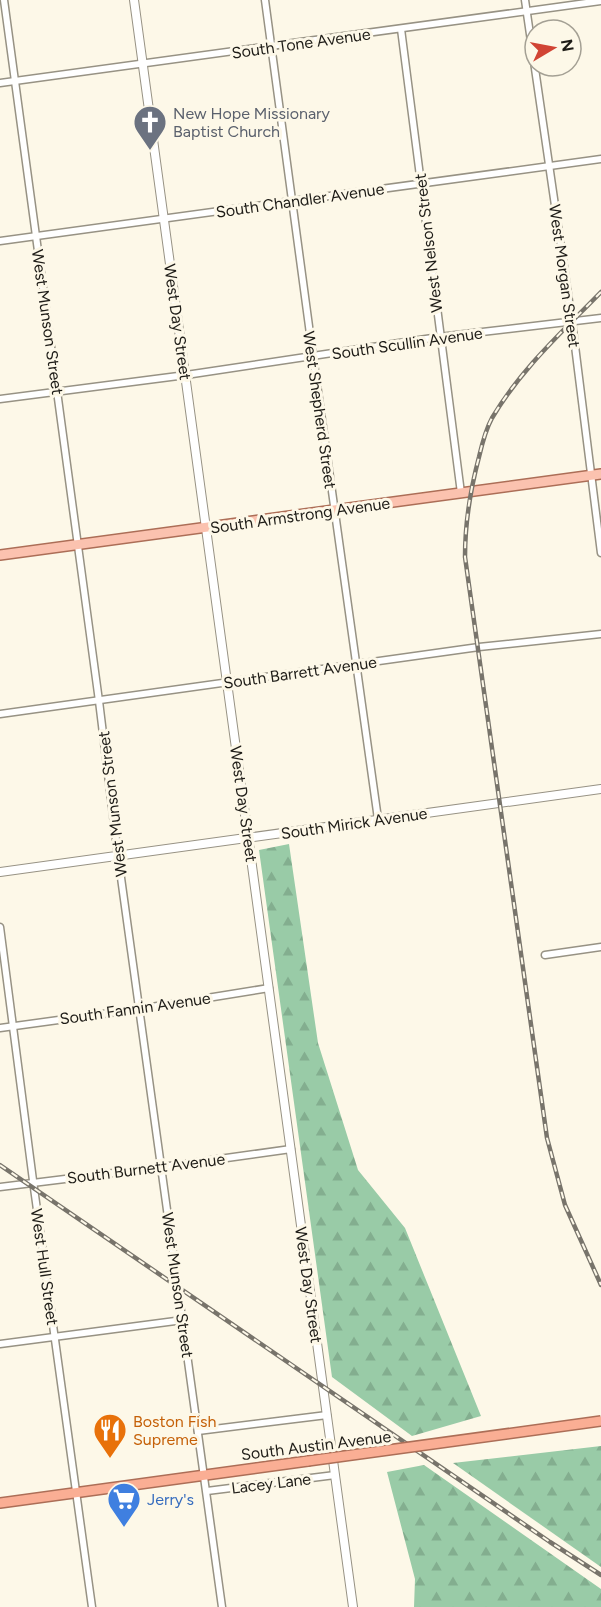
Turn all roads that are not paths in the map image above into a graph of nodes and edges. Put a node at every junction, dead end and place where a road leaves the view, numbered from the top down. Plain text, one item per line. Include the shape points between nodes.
1 (4, 0) edge
2 (134, 0) edge
3 (265, 0) edge
4 (525, 0) edge
5 (601, 2) edge
6 (526, 12) junction
7 (401, 28) junction
8 (271, 48) junction
9 (143, 65) junction
10 (15, 81) junction
11 (0, 83) edge
12 (601, 159) edge
13 (550, 166) junction
14 (421, 183) junction
15 (293, 201) junction
16 (164, 218) junction
17 (36, 236) junction
18 (0, 241) edge
19 (601, 318) edge
20 (572, 322) junction
21 (440, 337) junction
22 (313, 356) junction
23 (186, 375) junction
24 (57, 391) junction
25 (0, 399) edge
26 (596, 475) edge
27 (460, 492) junction
28 (334, 510) junction
29 (206, 528) junction
30 (78, 545) junction
31 (601, 553) edge
32 (0, 555) edge
33 (601, 634) edge
34 (356, 664) junction
35 (226, 682) junction
36 (99, 701) junction
37 (0, 714) edge
38 (601, 789) edge
39 (378, 819) junction
40 (249, 838) junction
41 (118, 856) junction
42 (0, 872) edge
43 (0, 927) edge
44 (601, 947) edge
45 (545, 955) dead end
46 (269, 988) junction
47 (139, 1009) junction
48 (13, 1026) junction
49 (0, 1028) edge
50 (291, 1149) junction
51 (162, 1167) junction
52 (33, 1182) junction
53 (0, 1187) edge
54 (183, 1320) junction
55 (55, 1336) junction
56 (0, 1344) edge
57 (327, 1415) junction
58 (601, 1421) edge
59 (198, 1431) junction
60 (204, 1475) junction
61 (335, 1475) junction
62 (207, 1491) junction
63 (76, 1492) junction
64 (0, 1503) edge
65 (92, 1607) edge
66 (222, 1607) edge
67 (353, 1607) edge

1 - 10 street, West Munson Street
2 - 9 street, West Day Street
3 - 8 street, West Shepherd Street
4 - 6 street, West Morgan Street
5 - 6 street, South Tone Avenue
6 - 7 street, South Tone Avenue
6 - 13 street, West Morgan Street
7 - 8 street, South Tone Avenue
7 - 14 street, West Nelson Street
8 - 9 street, South Tone Avenue
8 - 15 street, West Shepherd Street
9 - 10 street, South Tone Avenue
9 - 16 street, West Day Street
10 - 11 street, South Tone Avenue
10 - 17 street, West Munson Street
12 - 13 street, South Chandler Avenue
13 - 14 street, South Chandler Avenue
13 - 20 street, West Morgan Street
14 - 15 street, South Chandler Avenue
14 - 21 street, West Nelson Street
15 - 16 street, South Chandler Avenue
15 - 22 street, West Shepherd Street
16 - 17 street, South Chandler Avenue
16 - 23 street, West Day Street
17 - 18 street, South Chandler Avenue
17 - 24 street, West Munson Street
19 - 20 street, South Scullin Avenue
20 - 21 street, South Scullin Avenue
20 - 26 street, West Morgan Street
21 - 22 street, South Scullin Avenue
21 - 27 street, West Nelson Street
22 - 23 street, South Scullin Avenue
22 - 28 street, West Shepherd Street
23 - 24 street, South Scullin Avenue
23 - 29 street, West Day Street
24 - 25 street, South Scullin Avenue
24 - 30 street, West Munson Street
26 - 27 main road, South Armstrong Avenue
26 - 31 street, West Morgan Street
27 - 28 main road, South Armstrong Avenue
28 - 29 main road, South Armstrong Avenue
28 - 34 street, West Shepherd Street
29 - 30 main road, South Armstrong Avenue
29 - 35 street, West Day Street
30 - 32 main road, South Armstrong Avenue
30 - 36 street, West Munson Street
33 - 34 street, South Barrett Avenue
34 - 35 street, South Barrett Avenue
34 - 39 street, West Shepherd Street
35 - 36 street, South Barrett Avenue
35 - 40 street, West Day Street
36 - 37 street, South Barrett Avenue
36 - 41 street, West Munson Street
38 - 39 street, South Mirick Avenue
39 - 40 street, South Mirick Avenue
40 - 41 street, South Mirick Avenue
40 - 46 street, West Day Street
41 - 42 street, South Mirick Avenue
41 - 47 street, West Munson Street
43 - 48 street, West Hull Street
44 - 45 street
46 - 47 street, South Fannin Avenue
46 - 50 street, West Day Street
47 - 48 street, South Fannin Avenue
47 - 51 street, West Munson Street
48 - 49 street, South Fannin Avenue
48 - 52 street, West Hull Street
50 - 51 street, South Burnett Avenue
50 - 57 street, West Day Street
51 - 52 street, South Burnett Avenue
51 - 54 street, West Munson Street
52 - 53 street, South Burnett Avenue
52 - 55 street, West Hull Street
54 - 55 street
54 - 59 street, West Munson Street
55 - 56 street
55 - 63 street, West Hull Street
57 - 59 street
57 - 61 street, West Day Street
58 - 60 highway, South Austin Avenue, bridge
59 - 60 street, West Munson Street
60 - 62 street, West Munson Street
60 - 63 highway, South Austin Avenue
61 - 62 street, Lacey Lane
61 - 67 street, West Day Street
62 - 66 street, West Munson Street
63 - 64 highway, South Austin Avenue
63 - 65 street, West Hull Street

